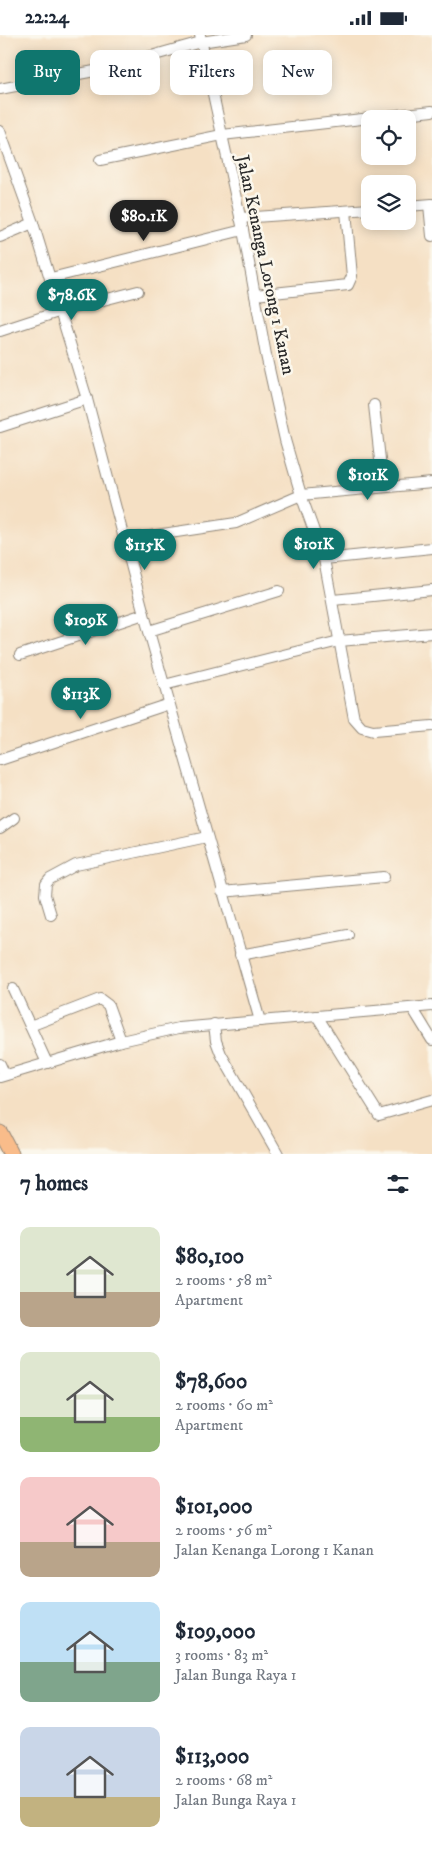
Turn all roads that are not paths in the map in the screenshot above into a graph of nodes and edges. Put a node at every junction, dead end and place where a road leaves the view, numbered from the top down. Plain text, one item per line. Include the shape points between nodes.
1 (246, 35) edge
2 (201, 38) edge
3 (0, 89) edge
4 (432, 111) edge
5 (0, 131) edge
6 (222, 135) junction
7 (100, 160) dead end
8 (430, 205) edge
9 (416, 206) edge
10 (361, 210) edge
11 (346, 211) junction
12 (240, 218) junction
13 (34, 223) junction
14 (243, 231) junction
15 (432, 236) edge
16 (0, 237) edge
17 (51, 277) junction
18 (138, 291) dead end
19 (255, 295) junction
20 (61, 311) junction
21 (0, 331) edge
22 (87, 399) junction
23 (374, 405) dead end
24 (0, 427) edge
25 (432, 483) edge
26 (383, 487) junction
27 (301, 495) junction
28 (124, 540) junction
29 (432, 548) edge
30 (324, 559) junction
31 (432, 590) edge
32 (279, 591) dead end
33 (333, 600) junction
34 (144, 614) junction
35 (149, 631) junction
36 (432, 633) edge
37 (339, 641) junction
38 (20, 655) dead end
39 (164, 685) junction
40 (170, 704) junction
41 (432, 726) edge
42 (0, 760) edge
43 (14, 818) dead end
44 (0, 828) edge
45 (207, 837) junction
46 (384, 877) dead end
47 (222, 892) junction
48 (51, 915) dead end
49 (348, 935) dead end
50 (240, 955) junction
51 (14, 989) dead end
52 (432, 1007) edge
53 (413, 1009) junction
54 (317, 1016) junction
55 (260, 1021) junction
56 (214, 1024) junction
57 (30, 1026) junction
58 (432, 1040) edge
59 (121, 1041) junction
60 (47, 1063) junction
61 (0, 1065) edge
62 (3, 1076) edge
63 (432, 1101) edge
64 (0, 1133) edge
65 (11, 1154) edge
66 (278, 1154) edge

1 - 2 street
2 - 3 street via 106,69
2 - 6 street, Jalan Kenanga Lorong 1 Kanan
4 - 6 street
5 - 13 street
6 - 7 street
6 - 12 street, Jalan Kenanga Lorong 1 Kanan
8 - 9 street
8 - 15 street
10 - 11 street
11 - 12 street
11 - 19 street via 352,276 348,285
12 - 14 street, Jalan Kenanga Lorong 1 Kanan
13 - 16 street
13 - 17 street
14 - 17 street
14 - 19 street, Jalan Kenanga Lorong 1 Kanan
17 - 20 street
18 - 20 street
19 - 27 street, Jalan Kenanga Lorong 1 Kanan via 285,440
20 - 21 street
20 - 22 street
22 - 24 street
22 - 28 street
23 - 26 street
25 - 26 street
26 - 27 street
27 - 28 street via 236,523
27 - 30 street, Jalan Kenanga Lorong 1 Kanan
28 - 34 street
29 - 30 street
30 - 33 street, Jalan Kenanga Lorong 1 Kanan
31 - 33 street
32 - 35 street
33 - 37 street, Jalan Kenanga Lorong 1 Kanan
34 - 35 street
34 - 38 street
35 - 39 street
36 - 37 street
37 - 39 street
37 - 41 street, Jalan Kenanga Lorong 1 Kanan via 354,719 358,725 373,731
39 - 40 street
40 - 42 street
40 - 45 street
43 - 44 street
45 - 47 street
45 - 48 street via 76,865 60,872 46,884 45,895
46 - 47 street
47 - 50 street
49 - 50 street
50 - 55 street
51 - 57 street
52 - 53 street
53 - 54 street
53 - 58 street
54 - 55 street
54 - 63 street via 379,1115
55 - 56 street
56 - 59 street via 178,1028
56 - 66 street via 221,1054
57 - 59 street via 100,999 108,1005
57 - 60 street
59 - 60 street
60 - 62 street
61 - 62 street
64 - 65 highway

